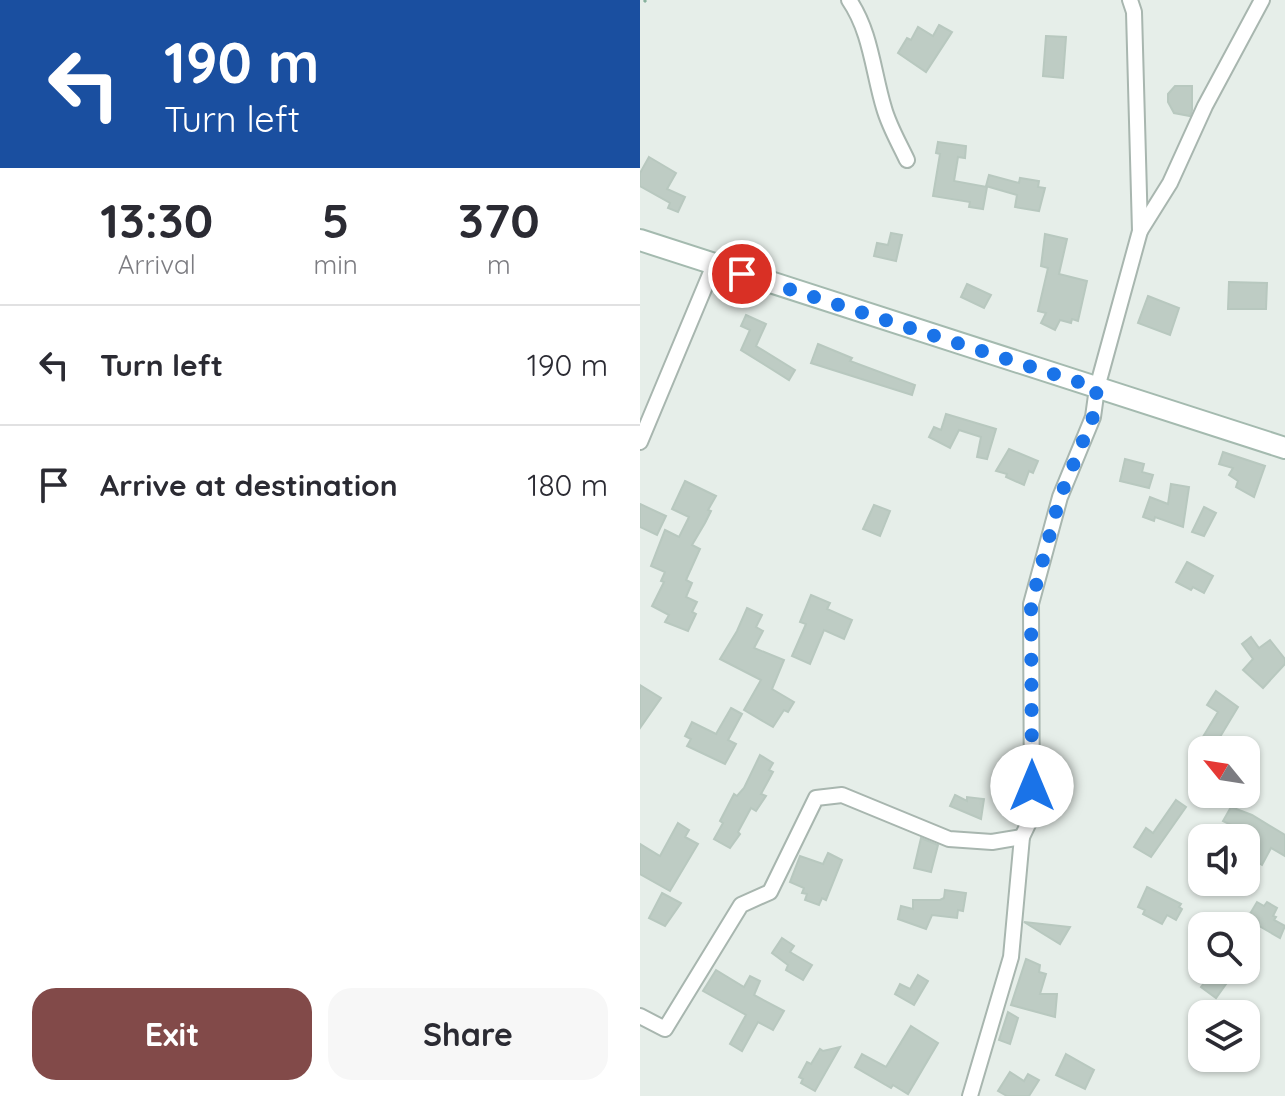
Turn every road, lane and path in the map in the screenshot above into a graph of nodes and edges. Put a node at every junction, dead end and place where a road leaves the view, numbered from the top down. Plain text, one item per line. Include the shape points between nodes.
1 (849, 0) edge
2 (1130, 0) edge
3 (1262, 0) edge
4 (907, 160) dead end
5 (1140, 231) junction
6 (640, 240) edge
7 (714, 265) junction
8 (1097, 388) junction
9 (640, 442) edge
10 (1285, 448) edge
11 (1022, 837) junction
12 (640, 1016) edge
13 (970, 1096) edge

1 - 4 street via 875,62 884,109
2 - 5 street
3 - 5 street via 1170,183
5 - 8 street
6 - 7 main road
7 - 8 main road
7 - 9 street
8 - 10 main road
8 - 11 street via 1093,417 1060,497 1031,604 1032,816
11 - 12 street via 992,842 949,839 842,795 816,798 770,892 741,905 665,1029
11 - 13 street via 1011,957

